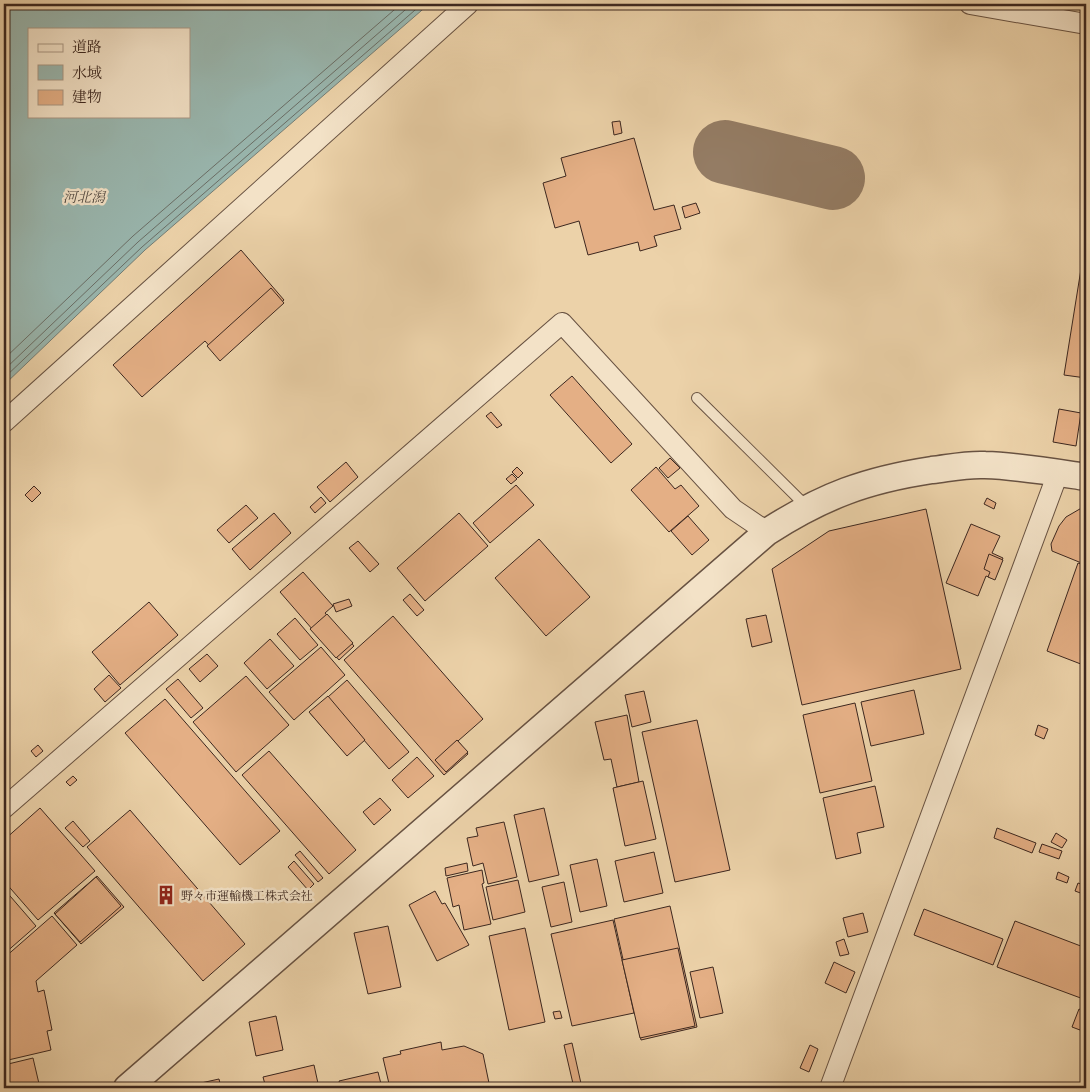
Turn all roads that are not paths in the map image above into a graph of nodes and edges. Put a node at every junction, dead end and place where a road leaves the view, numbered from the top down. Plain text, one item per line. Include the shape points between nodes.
1 (468, 4) edge
2 (970, 4) edge
3 (1086, 24) edge
4 (697, 398) dead end
5 (4, 422) edge
6 (1058, 473) junction
7 (1086, 477) edge
8 (807, 507) junction
9 (767, 532) junction
10 (4, 808) edge
11 (127, 1088) edge
12 (830, 1088) edge

1 - 5 street
2 - 3 street
4 - 8 lane
6 - 7 street
6 - 8 street via 983,464 950,468 890,477 842,491
6 - 12 street
8 - 9 street
9 - 10 street via 733,509 562,323
9 - 11 street

